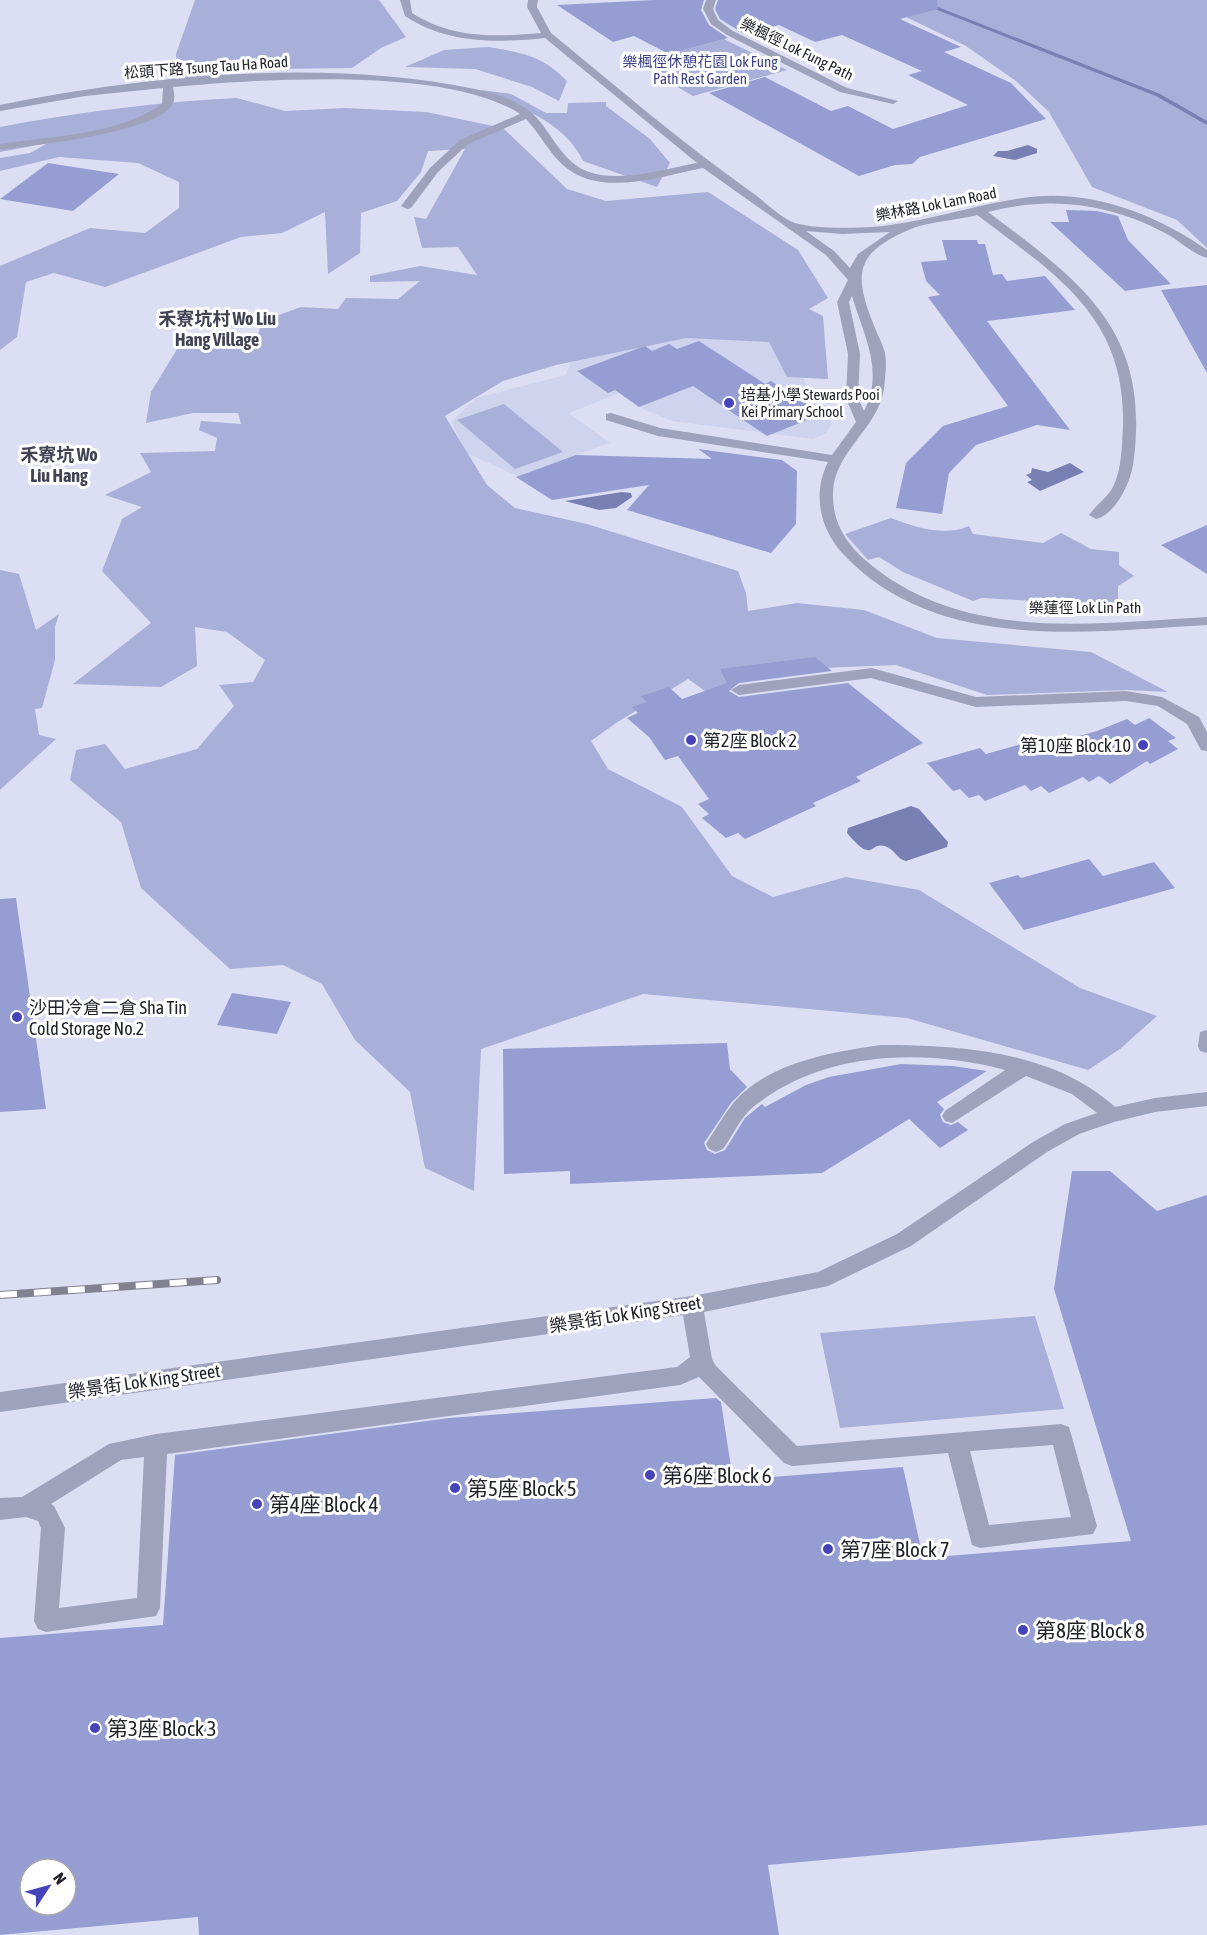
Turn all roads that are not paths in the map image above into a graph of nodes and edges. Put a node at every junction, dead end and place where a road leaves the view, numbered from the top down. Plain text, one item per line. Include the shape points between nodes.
1 (405, 0) edge
2 (533, 0) edge
3 (711, 0) edge
4 (547, 35) junction
5 (167, 84) junction
6 (893, 101) dead end
7 (0, 108) edge
8 (527, 115) junction
9 (0, 147) edge
10 (705, 164) junction
11 (407, 206) dead end
12 (979, 211) junction
13 (795, 226) junction
14 (906, 228) junction
15 (1207, 255) edge
16 (854, 280) junction
17 (611, 417) dead end
18 (862, 421) junction
19 (835, 459) junction
20 (1096, 515) dead end
21 (1207, 621) edge
22 (739, 690) dead end
23 (1207, 746) edge
24 (1207, 1037) edge
25 (1207, 1046) edge
26 (1023, 1068) junction
27 (1207, 1099) edge
28 (1112, 1114) junction
29 (952, 1116) dead end
30 (716, 1144) dead end
31 (692, 1305) junction
32 (701, 1360) junction
33 (680, 1376) junction
34 (718, 1386) junction
35 (0, 1402) edge
36 (156, 1444) junction
37 (957, 1445) junction
38 (26, 1508) junction
39 (0, 1509) edge

1 - 4 street via 408,14 424,27 452,35 508,39
2 - 4 street, 樂林路 Lok Lam Road via 532,7
3 - 6 street, 樂楓徑 Lok Fung Path via 708,9 714,22 730,33 844,90
4 - 10 street, 樂林路 Lok Lam Road
5 - 7 street, 松頭下路 Tsung Tau Ha Road via 75,94
5 - 8 street, 松頭下路 Tsung Tau Ha Road via 272,76 389,80 476,93 506,102
5 - 9 street via 168,105 148,117
8 - 10 street, 松頭下路 Tsung Tau Ha Road via 566,163 584,174 623,178
8 - 11 street via 464,142 434,170
10 - 13 street, 樂林路 Lok Lam Road
12 - 14 street, 樂林路 Lok Lam Road
12 - 15 street, 樂林路 Lok Lam Road via 1030,200 1072,200 1104,206 1152,222
12 - 20 street via 1067,279 1103,318 1125,366 1131,398 1125,478 1116,497
13 - 14 street, 樂林路 Lok Lam Road via 864,233
13 - 16 street, 樂蓮徑 Lok Lin Path via 830,253
14 - 16 street via 876,242 857,259
16 - 18 street via 843,302 854,354 852,398
16 - 18 street, 樂蓮徑 Lok Lin Path via 856,296 879,353 873,406
17 - 19 street via 658,432
18 - 19 street, 樂蓮徑 Lok Lin Path
19 - 21 street, 樂蓮徑 Lok Lin Path via 825,490 827,520 837,541 871,574 907,598 942,612 1000,623 1055,627
22 - 23 street via 872,673 976,702 1126,696 1162,702 1193,721
24 - 25 street
26 - 28 street via 1080,1090
26 - 29 street
26 - 30 street via 966,1054 908,1050 852,1055 799,1071 755,1094 736,1109
27 - 28 street, 樂景街 Lok King Street
28 - 31 street, 樂景街 Lok King Street via 1072,1128 1040,1147 904,1240 866,1261 821,1280
31 - 32 street
31 - 35 street, 樂景街 Lok King Street
32 - 33 street
32 - 34 street
33 - 34 street
33 - 36 street
34 - 37 street via 792,1456
36 - 38 street via 117,1450
36 - 38 street via 148,1608 46,1621 53,1528 46,1514
37 - 37 street via 1061,1434 1085,1526 980,1537
38 - 39 street

